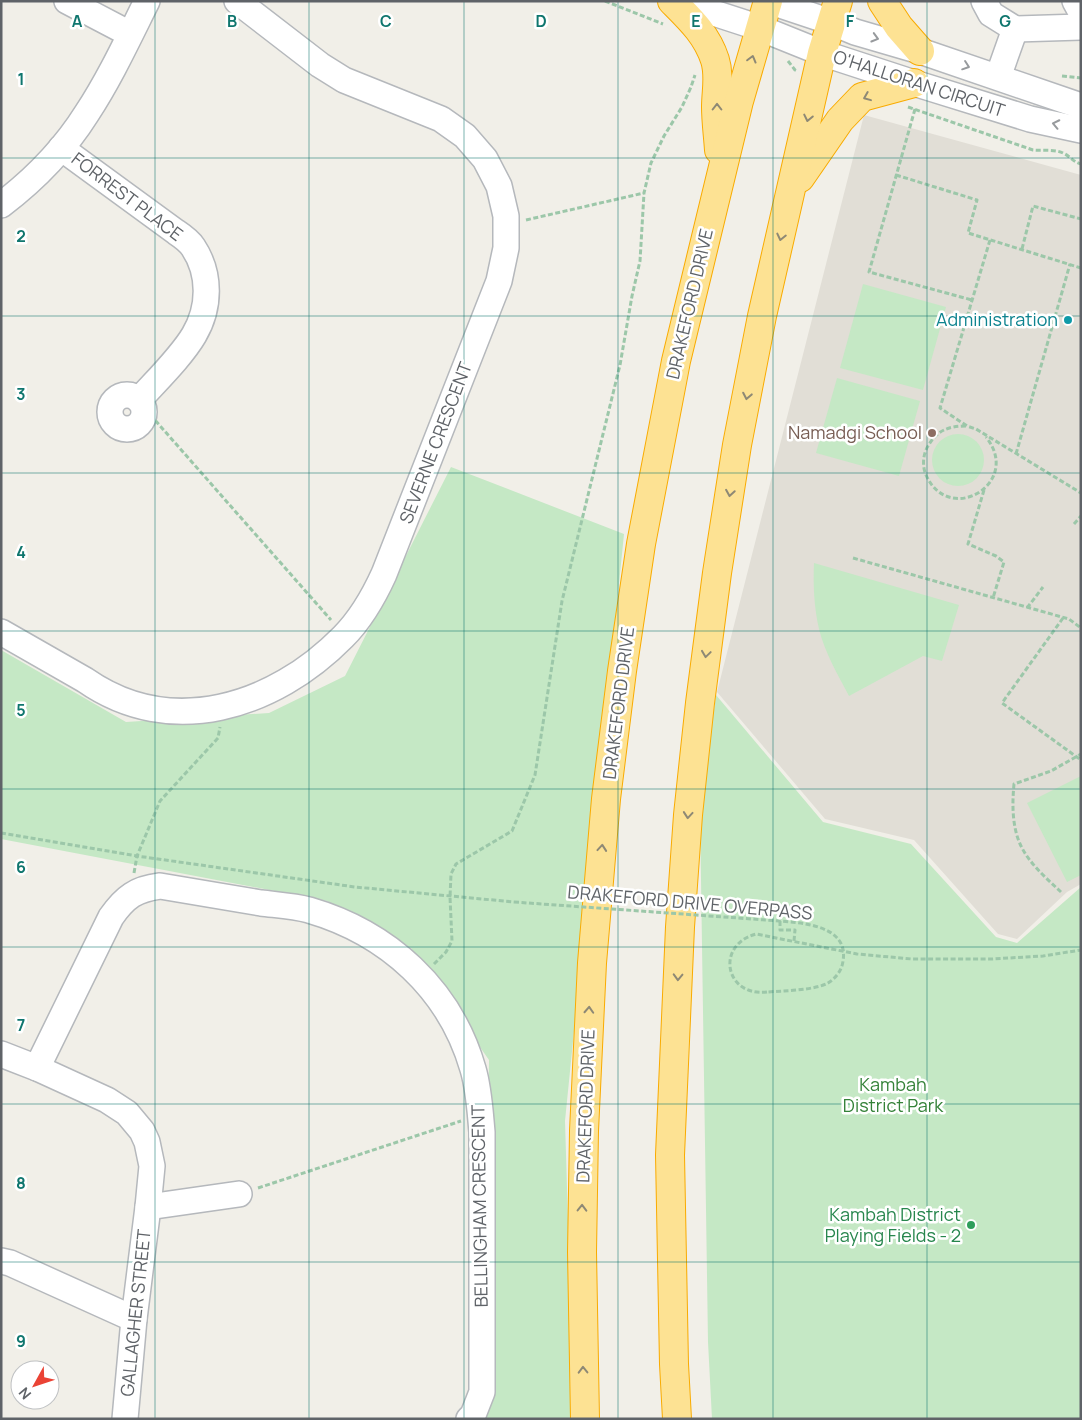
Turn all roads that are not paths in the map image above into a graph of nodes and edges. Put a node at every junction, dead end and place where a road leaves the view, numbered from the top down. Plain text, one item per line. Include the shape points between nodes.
1 (67, 1) edge
2 (147, 1) edge
3 (237, 1) edge
4 (677, 1) edge
5 (768, 1) edge
6 (882, 1) edge
7 (984, 1) edge
8 (1075, 1) edge
9 (834, 11) edge
10 (1081, 12) edge
11 (669, 14) edge
12 (1081, 27) edge
13 (760, 28) junction
14 (1015, 29) junction
15 (130, 34) junction
16 (920, 51) junction
17 (822, 53) junction
18 (998, 77) junction
19 (913, 100) junction
20 (1081, 106) edge
21 (1081, 130) edge
22 (61, 148) junction
23 (721, 174) junction
24 (792, 190) junction
25 (1, 205) edge
26 (141, 408) road end
27 (1, 632) edge
28 (1, 1054) edge
29 (37, 1068) junction
30 (239, 1194) road end
31 (148, 1207) junction
32 (1, 1261) edge
33 (134, 1319) junction
34 (125, 1419) edge
35 (469, 1419) edge
36 (585, 1419) edge
37 (677, 1419) edge

1 - 15 street
2 - 15 street
3 - 27 street, SEVERNE CRESCENT via 344,80 440,119 466,136 485,159 499,186 506,216 506,248 499,281 376,591 356,622 315,663 283,684 231,705 195,711 160,710 128,703 98,689
4 - 13 street, O'HALLORAN CIRCUIT
5 - 9 street, O'HALLORAN CIRCUIT
5 - 13 highway, DRAKEFORD DRIVE
6 - 16 highway
7 - 14 street via 990,14
8 - 10 street
9 -> 16 street, O'HALLORAN CIRCUIT via 855,32
9 - 17 highway
23 -> 11 highway via 716,62 692,20
12 - 14 street
13 - 17 street, O'HALLORAN CIRCUIT
23 -> 13 highway, DRAKEFORD DRIVE
14 - 18 street
15 - 22 street via 87,113
16 -> 18 street, O'HALLORAN CIRCUIT
17 - 19 street, O'HALLORAN CIRCUIT
17 -> 24 highway
18 - 20 street, O'HALLORAN CIRCUIT
21 -> 19 street, O'HALLORAN CIRCUIT
19 -> 24 highway via 862,97 840,120
22 - 25 street
22 - 26 street, FORREST PLACE via 176,232 192,246 203,264 207,286 204,310 195,333
36 -> 23 highway, DRAKEFORD DRIVE via 584,1131 592,963 606,799 643,534 676,361
24 -> 37 highway via 762,316 737,445 717,573 688,814 670,1155
28 - 29 street, GALLAGHER STREET
29 - 31 street, GALLAGHER STREET via 107,1100 127,1113 142,1131 152,1166
29 - 35 street, BELLINGHAM CRESCENT via 111,917 132,894 146,888 160,886 308,910 348,924 399,955 427,983 450,1015 468,1051 478,1091 482,1132 482,1392
30 - 31 street, GALLAGHER STREET
31 - 33 street, GALLAGHER STREET
32 - 33 street
33 - 34 street, GALLAGHER STREET

